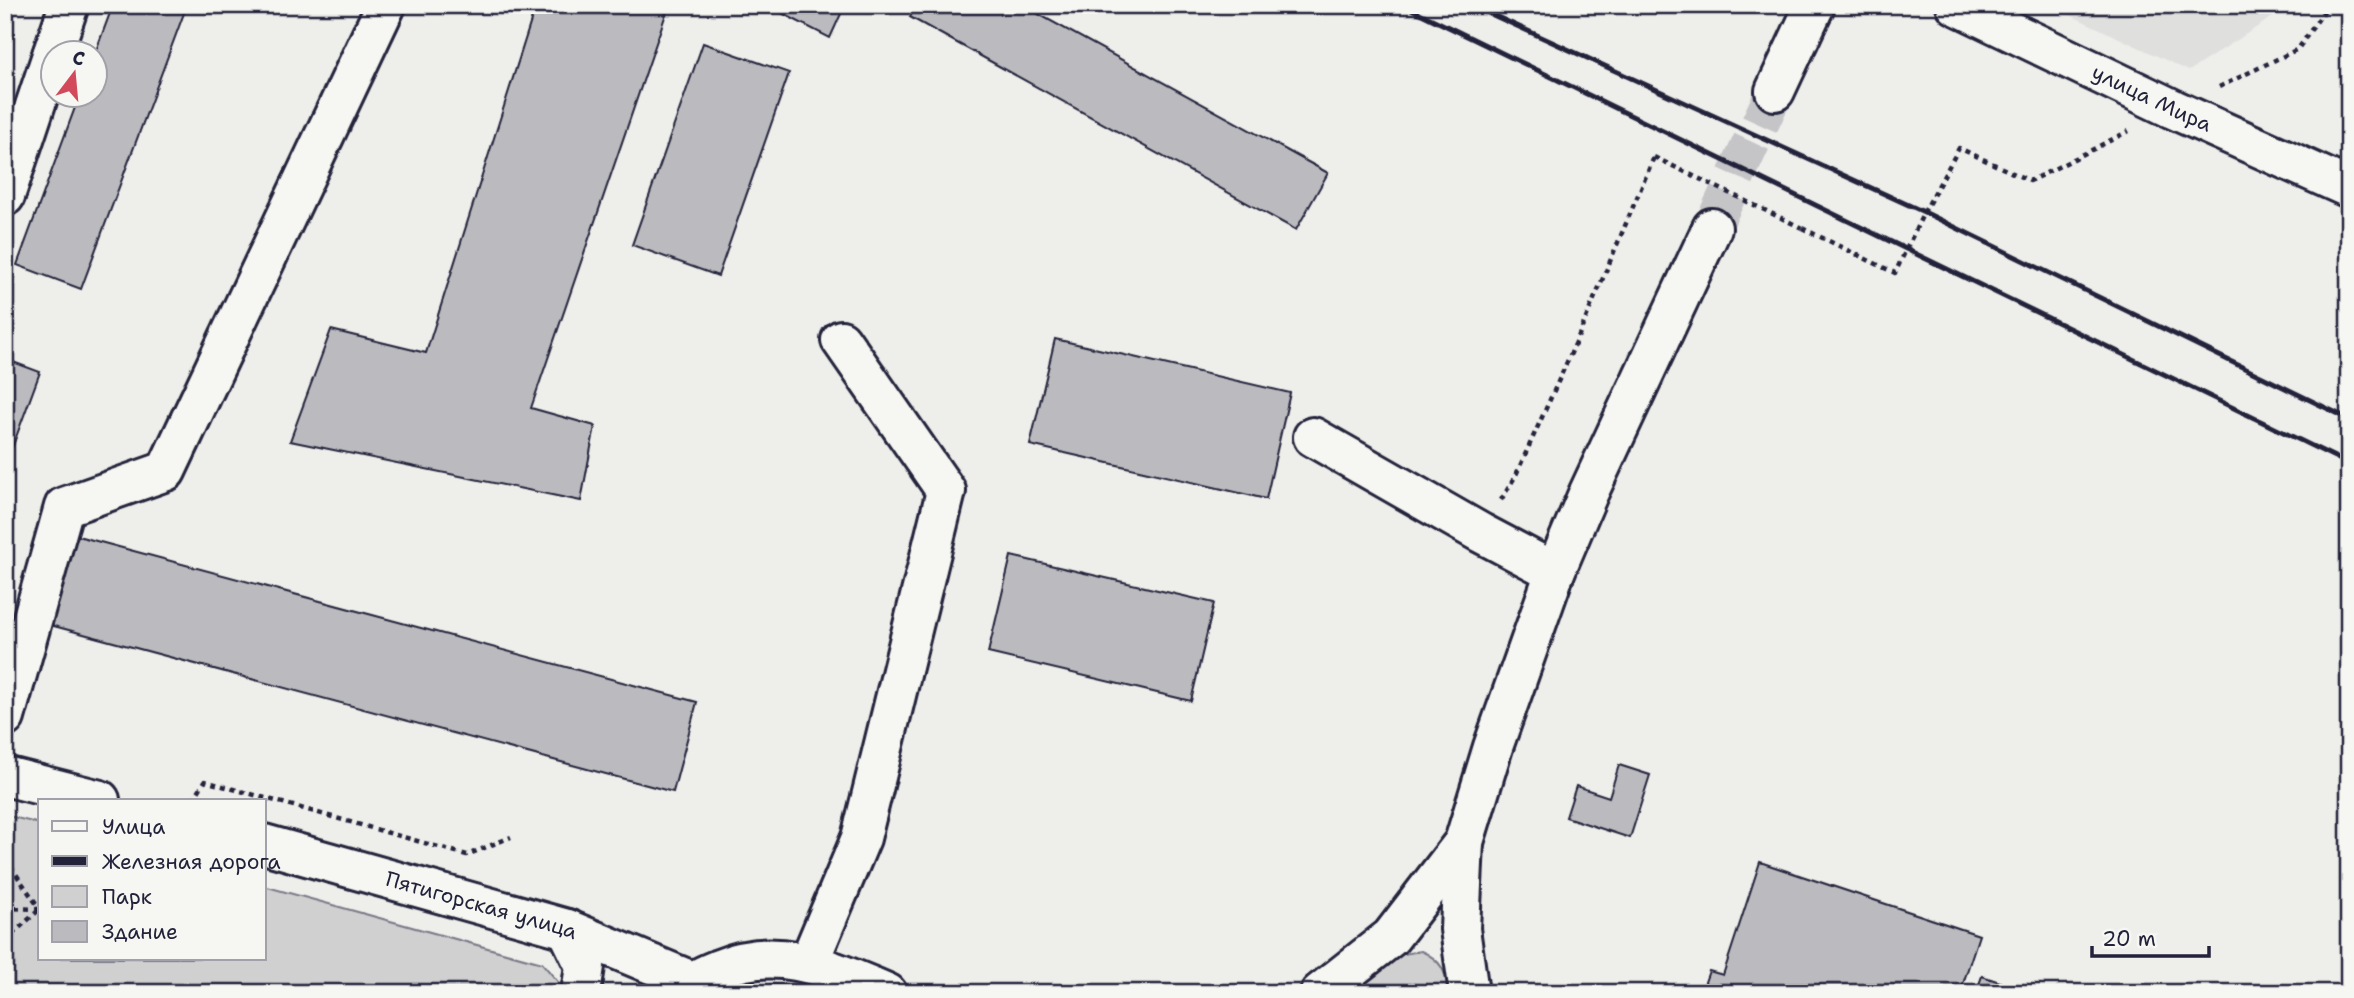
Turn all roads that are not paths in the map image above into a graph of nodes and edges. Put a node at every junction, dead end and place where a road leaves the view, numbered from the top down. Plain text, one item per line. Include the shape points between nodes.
1 (69, 5) edge
2 (386, 5) edge
3 (1815, 5) edge
4 (1956, 5) edge
5 (58, 38) edge
6 (1775, 92) tunnel mouth
7 (38, 98) edge
8 (2349, 188) edge
9 (5, 196) edge
10 (1712, 228) tunnel mouth
11 (841, 340) dead end
12 (1313, 437) dead end
13 (1555, 572) junction
14 (5, 717) edge
15 (5, 776) edge
16 (96, 799) edge
17 (1464, 842) junction
18 (266, 846) edge
19 (567, 929) junction
20 (809, 961) junction
21 (688, 987) edge
22 (875, 988) edge
23 (581, 993) edge
24 (1320, 993) edge
25 (1469, 993) edge

1 - 5 street
2 - 14 street via 166,471 64,507
3 - 6 street
4 - 8 street, улица Мира
7 - 9 street
10 - 13 street
11 - 20 street via 946,491 861,838
12 - 13 street
13 - 17 street
15 - 16 street
17 - 24 street via 1391,937
17 - 25 street via 1460,929
18 - 19 street, Пятигорская улица
19 - 21 street, Пятигорская улица
19 - 23 street via 584,966
20 - 21 street via 776,957 738,961
20 - 22 street

